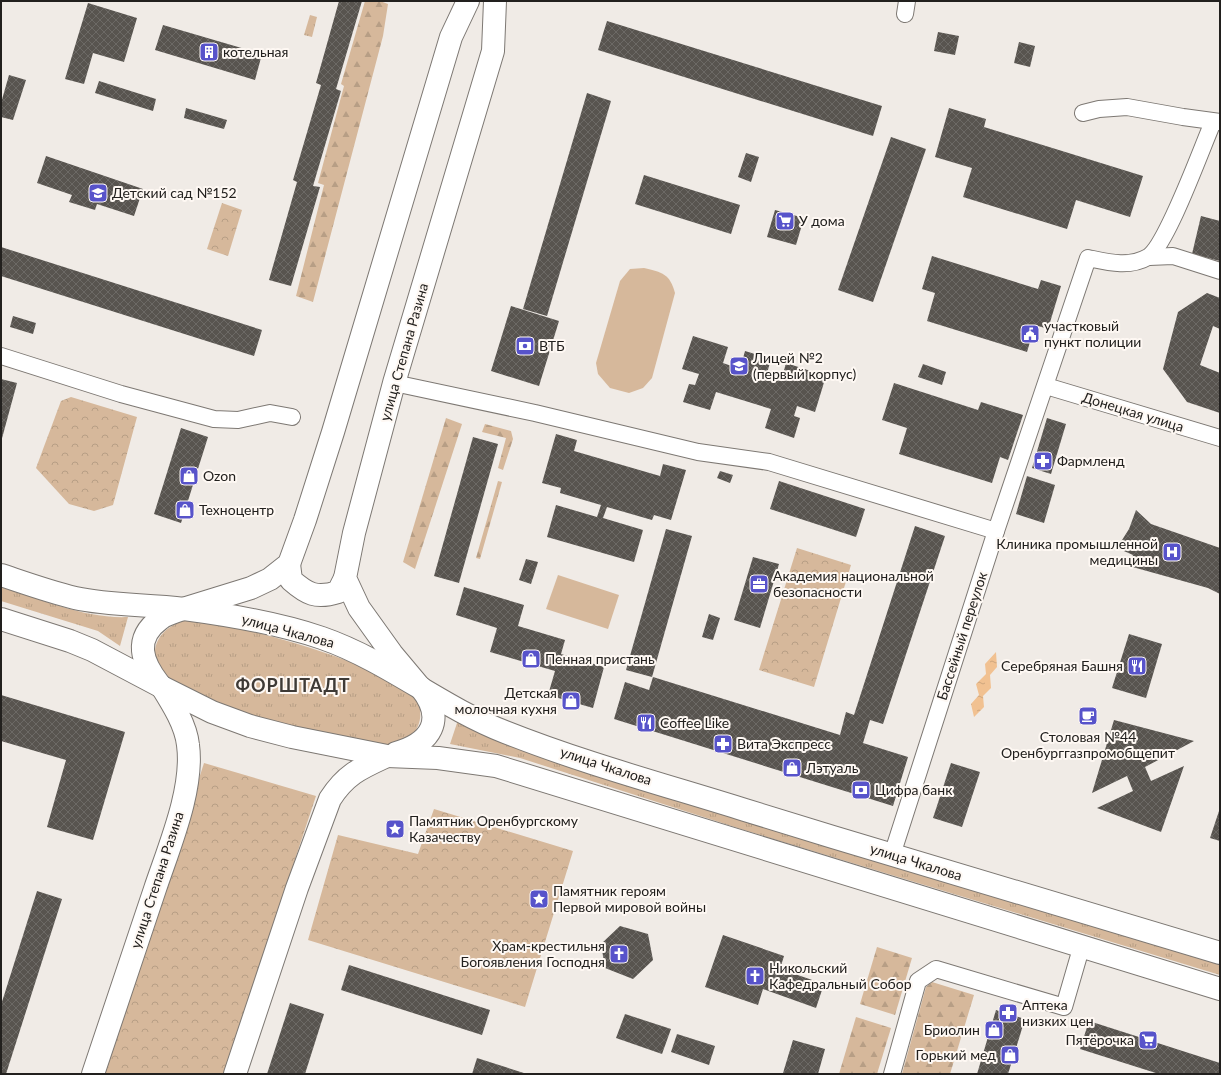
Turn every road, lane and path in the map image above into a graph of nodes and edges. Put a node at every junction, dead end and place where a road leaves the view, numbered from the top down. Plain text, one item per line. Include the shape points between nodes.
1 (468, 1) edge
2 (495, 1) edge
3 (1083, 113) dead end
4 (1216, 122) edge
5 (1168, 229) junction
6 (1148, 256) junction
7 (1176, 257) junction
8 (1220, 271) edge
9 (1, 356) edge
10 (394, 383) junction
11 (1046, 386) junction
12 (292, 417) dead end
13 (1220, 438) edge
14 (996, 532) junction
15 (289, 564) junction
16 (1, 575) edge
17 (345, 578) junction
18 (183, 609) junction
19 (1, 619) edge
20 (418, 685) junction
21 (162, 687) junction
22 (387, 756) junction
23 (892, 855) junction
24 (1082, 946) junction
25 (1220, 953) edge
26 (1220, 989) edge
27 (93, 1074) edge
28 (235, 1074) edge
29 (892, 1074) edge

1 - 15 main road via 451,37 333,432
2 - 10 main road, улица Степана Разина via 493,51
3 - 4 street via 1127,107
4 - 5 street
5 - 6 street
5 - 7 street
6 - 7 street
6 - 11 street, Бассейный переулок via 1131,262 1113,264 1088,258
7 - 8 street
9 - 12 street via 121,394 214,419 238,420 270,413
10 - 14 street via 698,452 769,462
10 - 17 main road, улица Степана Разина via 354,533
11 - 13 street, Донецкая улица
11 - 14 street, Бассейный переулок
14 - 23 street, Бассейный переулок
15 - 17 main road via 291,580 305,592 326,596 338,592
15 - 18 main road via 270,579 251,588
16 - 18 main road, улица Чкалова via 74,598
17 - 20 main road via 363,613
18 - 20 main road, улица Чкалова via 266,623 322,638 371,658
18 - 21 main road, улица Степана Разина via 161,618 151,626 144,642 143,658 149,671
19 - 21 main road via 92,650
20 - 22 main road via 431,700 434,712 429,734 421,743 409,750
20 - 23 main road, улица Чкалова via 459,711 506,732 584,760
21 - 22 main road via 212,712 250,726
21 - 27 main road, улица Степана Разина via 176,710 188,744 188,774 173,838
22 - 24 main road via 438,758 496,766
22 - 28 main road via 354,771 330,799 297,888
23 - 25 main road, улица Чкалова
24 - 26 main road
24 - 29 street via 1064,1008 936,969 918,981

